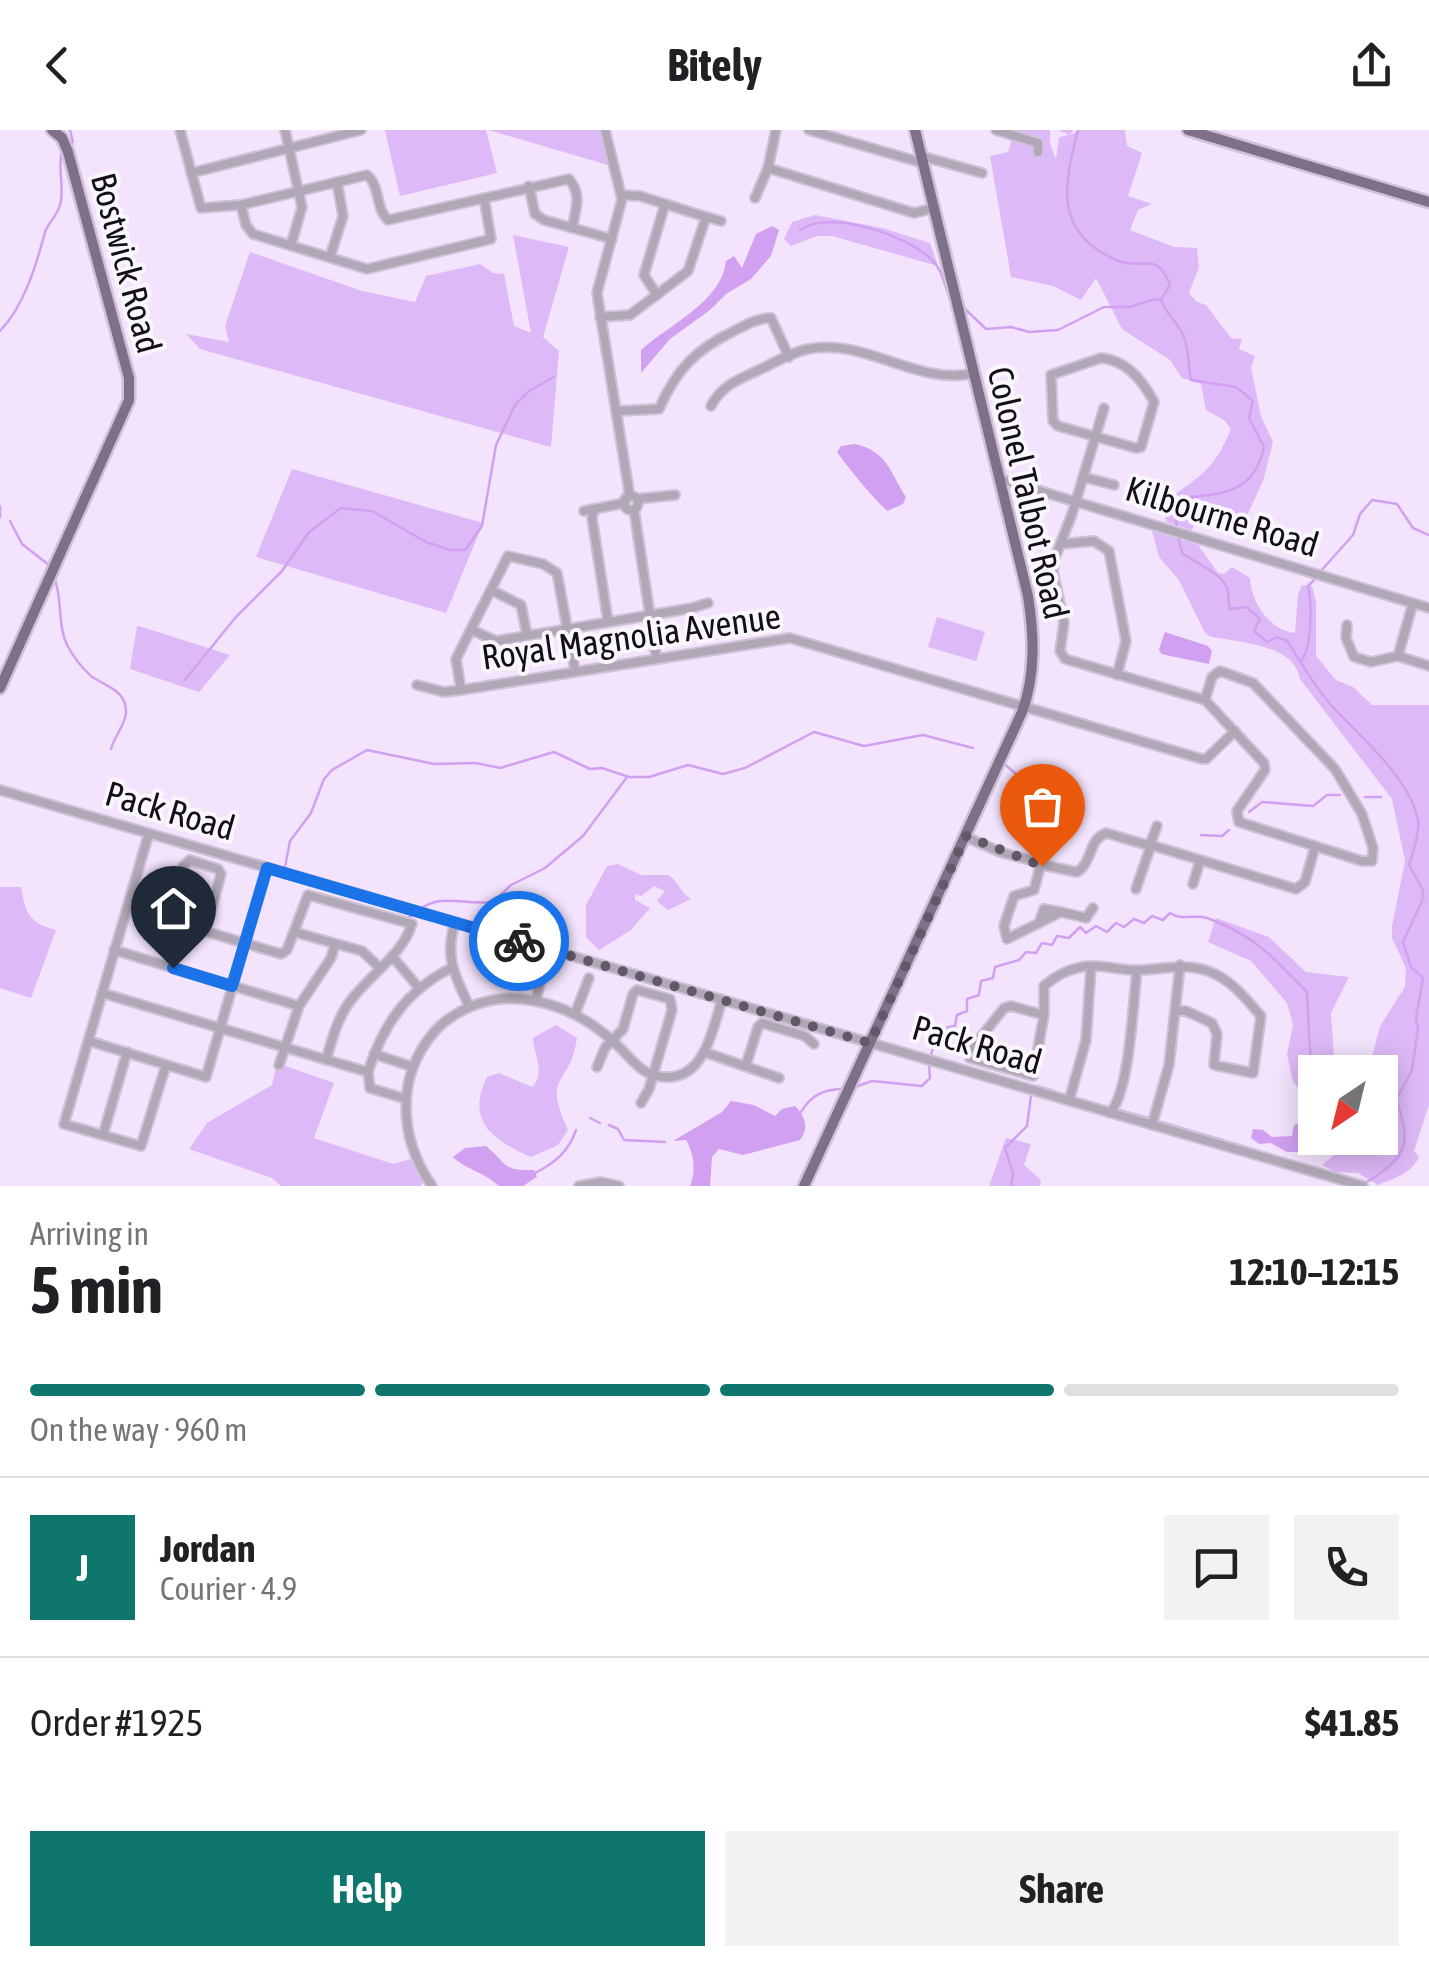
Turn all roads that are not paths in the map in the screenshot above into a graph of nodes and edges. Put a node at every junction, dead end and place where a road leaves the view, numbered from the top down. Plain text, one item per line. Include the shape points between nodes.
1 (52, 130) edge
2 (285, 130) edge
3 (361, 130) edge
4 (605, 130) edge
5 (776, 130) edge
6 (808, 130) edge
7 (915, 130) edge
8 (996, 130) edge
9 (1188, 130) edge
10 (183, 131) edge
11 (291, 149) junction
12 (1038, 152) dead end
13 (922, 159) junction
14 (768, 168) junction
15 (191, 173) junction
16 (982, 173) dead end
17 (336, 182) junction
18 (530, 186) junction
19 (299, 188) junction
20 (621, 195) junction
21 (484, 198) junction
22 (755, 198) dead end
23 (1429, 202) edge
24 (240, 204) junction
25 (664, 204) junction
26 (934, 208) junction
27 (706, 217) junction
28 (720, 221) dead end
29 (572, 228) junction
30 (612, 240) junction
31 (291, 245) junction
32 (330, 257) junction
33 (656, 295) junction
34 (600, 317) junction
35 (789, 357) junction
36 (974, 373) junction
37 (711, 406) dead end
38 (1104, 408) dead end
39 (618, 410) junction
40 (1095, 436) junction
41 (1083, 477) junction
42 (1000, 479) junction
43 (1114, 486) dead end
44 (676, 495) dead end
45 (1076, 501) junction
46 (632, 503) junction
47 (1061, 544) junction
48 (491, 590) junction
49 (708, 603) dead end
50 (1413, 603) junction
51 (1429, 608) edge
52 (650, 614) junction
53 (608, 621) junction
54 (1347, 626) dead end
55 (567, 628) junction
56 (472, 630) junction
57 (527, 635) junction
58 (656, 656) junction
59 (1398, 656) junction
60 (1429, 666) edge
61 (575, 670) junction
62 (1117, 675) junction
63 (417, 685) dead end
64 (0, 688) edge
65 (461, 690) junction
66 (1205, 700) junction
67 (1024, 707) junction
68 (1234, 731) junction
69 (0, 790) edge
70 (1157, 826) dead end
71 (149, 833) junction
72 (1046, 835) dead end
73 (966, 836) junction
74 (1151, 845) junction
75 (1315, 847) junction
76 (1200, 861) junction
77 (1040, 863) junction
78 (267, 868) junction
79 (1193, 884) dead end
80 (1136, 888) dead end
81 (127, 908) junction
82 (1093, 908) dead end
83 (166, 921) junction
84 (455, 923) junction
85 (206, 932) junction
86 (294, 932) junction
87 (246, 944) junction
88 (335, 944) junction
89 (114, 950) junction
90 (498, 951) dead end
91 (392, 956) junction
92 (379, 966) junction
93 (1180, 966) junction
94 (1091, 967) junction
95 (451, 968) junction
96 (1137, 970) junction
97 (590, 978) dead end
98 (232, 986) junction
99 (418, 988) junction
100 (102, 993) junction
101 (536, 1000) junction
102 (722, 1000) junction
103 (299, 1006) junction
104 (468, 1006) junction
105 (1175, 1012) junction
106 (575, 1014) junction
107 (1044, 1014) junction
108 (220, 1029) junction
109 (89, 1041) junction
110 (613, 1041) junction
111 (870, 1043) junction
112 (814, 1044) dead end
113 (284, 1049) junction
114 (127, 1052) junction
115 (704, 1052) junction
116 (374, 1054) junction
117 (326, 1060) junction
118 (166, 1064) junction
119 (746, 1065) junction
120 (279, 1066) dead end
121 (413, 1066) junction
122 (596, 1067) dead end
123 (368, 1072) junction
124 (653, 1075) junction
125 (779, 1078) dead end
126 (406, 1099) junction
127 (1070, 1101) junction
128 (641, 1104) dead end
129 (1110, 1113) junction
130 (1152, 1125) junction
131 (102, 1135) junction
132 (432, 1186) edge
133 (579, 1186) edge
134 (619, 1186) edge
135 (804, 1186) edge
136 (1362, 1186) edge

1 - 64 main road, Bostwick Road via 68,152 129,378 129,400
2 - 11 street
3 - 11 street
4 - 20 street
5 - 14 street
6 - 13 street
7 - 13 main road, Colonel Talbot Road
8 - 12 street via 1038,143
9 - 23 main road
10 - 15 street
11 - 15 street
11 - 19 street
13 - 16 street
13 - 26 main road, Colonel Talbot Road
14 - 22 street
14 - 26 street via 914,213
15 - 24 street via 200,208
17 - 19 street
17 - 21 street via 367,175 388,220
17 - 32 street via 343,216
18 - 21 street
18 - 29 street via 536,214
18 - 29 street via 569,179 578,199
19 - 24 street
19 - 31 street via 302,207
20 - 25 street
20 - 30 street
21 - 32 street via 491,238 367,269
24 - 31 street via 253,234
25 - 27 street
25 - 33 street via 644,275
26 - 36 main road, Colonel Talbot Road
27 - 28 street
27 - 33 street via 688,271
29 - 30 street
30 - 34 street via 597,293
31 - 32 street
33 - 34 street via 630,315
34 - 39 street
35 - 36 street via 805,349 839,349 954,378
35 - 37 street via 736,380
35 - 39 street via 770,318 762,318 691,356 660,409
36 - 42 main road, Colonel Talbot Road
38 - 40 street
39 - 46 street
40 - 40 street via 1141,447 1155,408 1140,381 1112,359 1054,372 1050,380 1053,420
40 - 41 street
41 - 43 street
41 - 45 street
42 - 45 street, Kilbourne Road
42 - 67 main road, Colonel Talbot Road via 1033,625
44 - 46 street
45 - 47 street
45 - 50 street, Kilbourne Road
46 - 52 street
46 - 53 street via 589,511
47 - 62 street via 1053,572 1064,622 1060,651 1065,659
47 - 62 street via 1094,542 1109,551 1126,640
48 - 55 street via 508,556 552,567
48 - 56 street
48 - 57 street via 521,605
49 - 52 street
50 - 51 street, Kilbourne Road
50 - 59 street
52 - 53 street
52 - 58 street
53 - 55 street
54 - 59 street via 1354,657 1371,662
55 - 57 street
55 - 61 street
56 - 57 street via 496,640
56 - 65 street via 456,659
58 - 61 street, Royal Magnolia Avenue
58 - 67 street, Royal Magnolia Avenue via 790,638
59 - 60 street
61 - 65 street, Royal Magnolia Avenue
62 - 66 street
63 - 65 street, Royal Magnolia Avenue
66 - 68 street
66 - 75 street via 1220,671 1244,677 1335,769 1362,814 1372,861
67 - 68 street, Royal Magnolia Avenue via 1206,760
67 - 73 main road, Colonel Talbot Road
68 - 75 street via 1264,763 1236,810 1239,822
69 - 71 street, Pack Road
70 - 74 street
71 - 78 street, Pack Road
71 - 81 street
72 - 77 street
73 - 77 street
73 - 111 main road, Colonel Talbot Road
74 - 76 street
74 - 77 street via 1106,833 1095,839 1077,872
74 - 80 street
75 - 76 street via 1305,882 1296,889
76 - 79 street
77 - 82 street via 1034,890 1014,896 1007,939 1061,912 1086,918
78 - 84 street, Pack Road
78 - 87 street
81 - 83 street
81 - 89 street
83 - 85 street
83 - 85 street via 190,860 221,874
84 - 95 street
84 - 102 street, Pack Road
85 - 87 street
86 - 87 street via 281,954
86 - 88 street
86 - 91 street via 308,895 412,924
87 - 98 street
88 - 92 street via 362,951
88 - 103 street
89 - 98 street
89 - 100 street
90 - 101 street via 545,962
91 - 92 street
91 - 99 street
92 - 117 street via 348,1003
93 - 96 street
93 - 105 street
93 - 105 street via 1228,982 1261,1016 1253,1072 1214,1065 1212,1023
94 - 96 street
94 - 107 street via 1048,982
94 - 127 street via 1086,1040
95 - 99 street
95 - 104 street
96 - 129 street via 1124,1074
97 - 106 street
98 - 103 street
98 - 108 street
99 - 116 street via 396,1009
100 - 108 street
100 - 109 street
101 - 104 street via 500,998
101 - 106 street
102 - 111 street, Pack Road
102 - 115 street
103 - 113 street
104 - 121 street via 432,1034
105 - 130 street
106 - 110 street
107 - 107 street via 1033,1076 970,1058 1004,1008
108 - 113 street
108 - 118 street via 206,1076
109 - 114 street
109 - 131 street via 64,1124
110 - 122 street
110 - 124 street
110 - 124 street via 637,990 670,999
111 - 127 street, Pack Road
111 - 135 main road, Colonel Talbot Road
112 - 119 street via 762,1024
113 - 117 street
113 - 120 street
114 - 118 street
114 - 131 street
115 - 119 street
115 - 124 street via 682,1074
116 - 121 street
116 - 123 street
117 - 123 street
118 - 131 street via 141,1146
119 - 125 street
121 - 126 street
123 - 126 street via 370,1088
124 - 128 street
126 - 132 street via 410,1146
127 - 129 street, Pack Road
129 - 130 street, Pack Road
130 - 136 street, Pack Road
133 - 134 street

